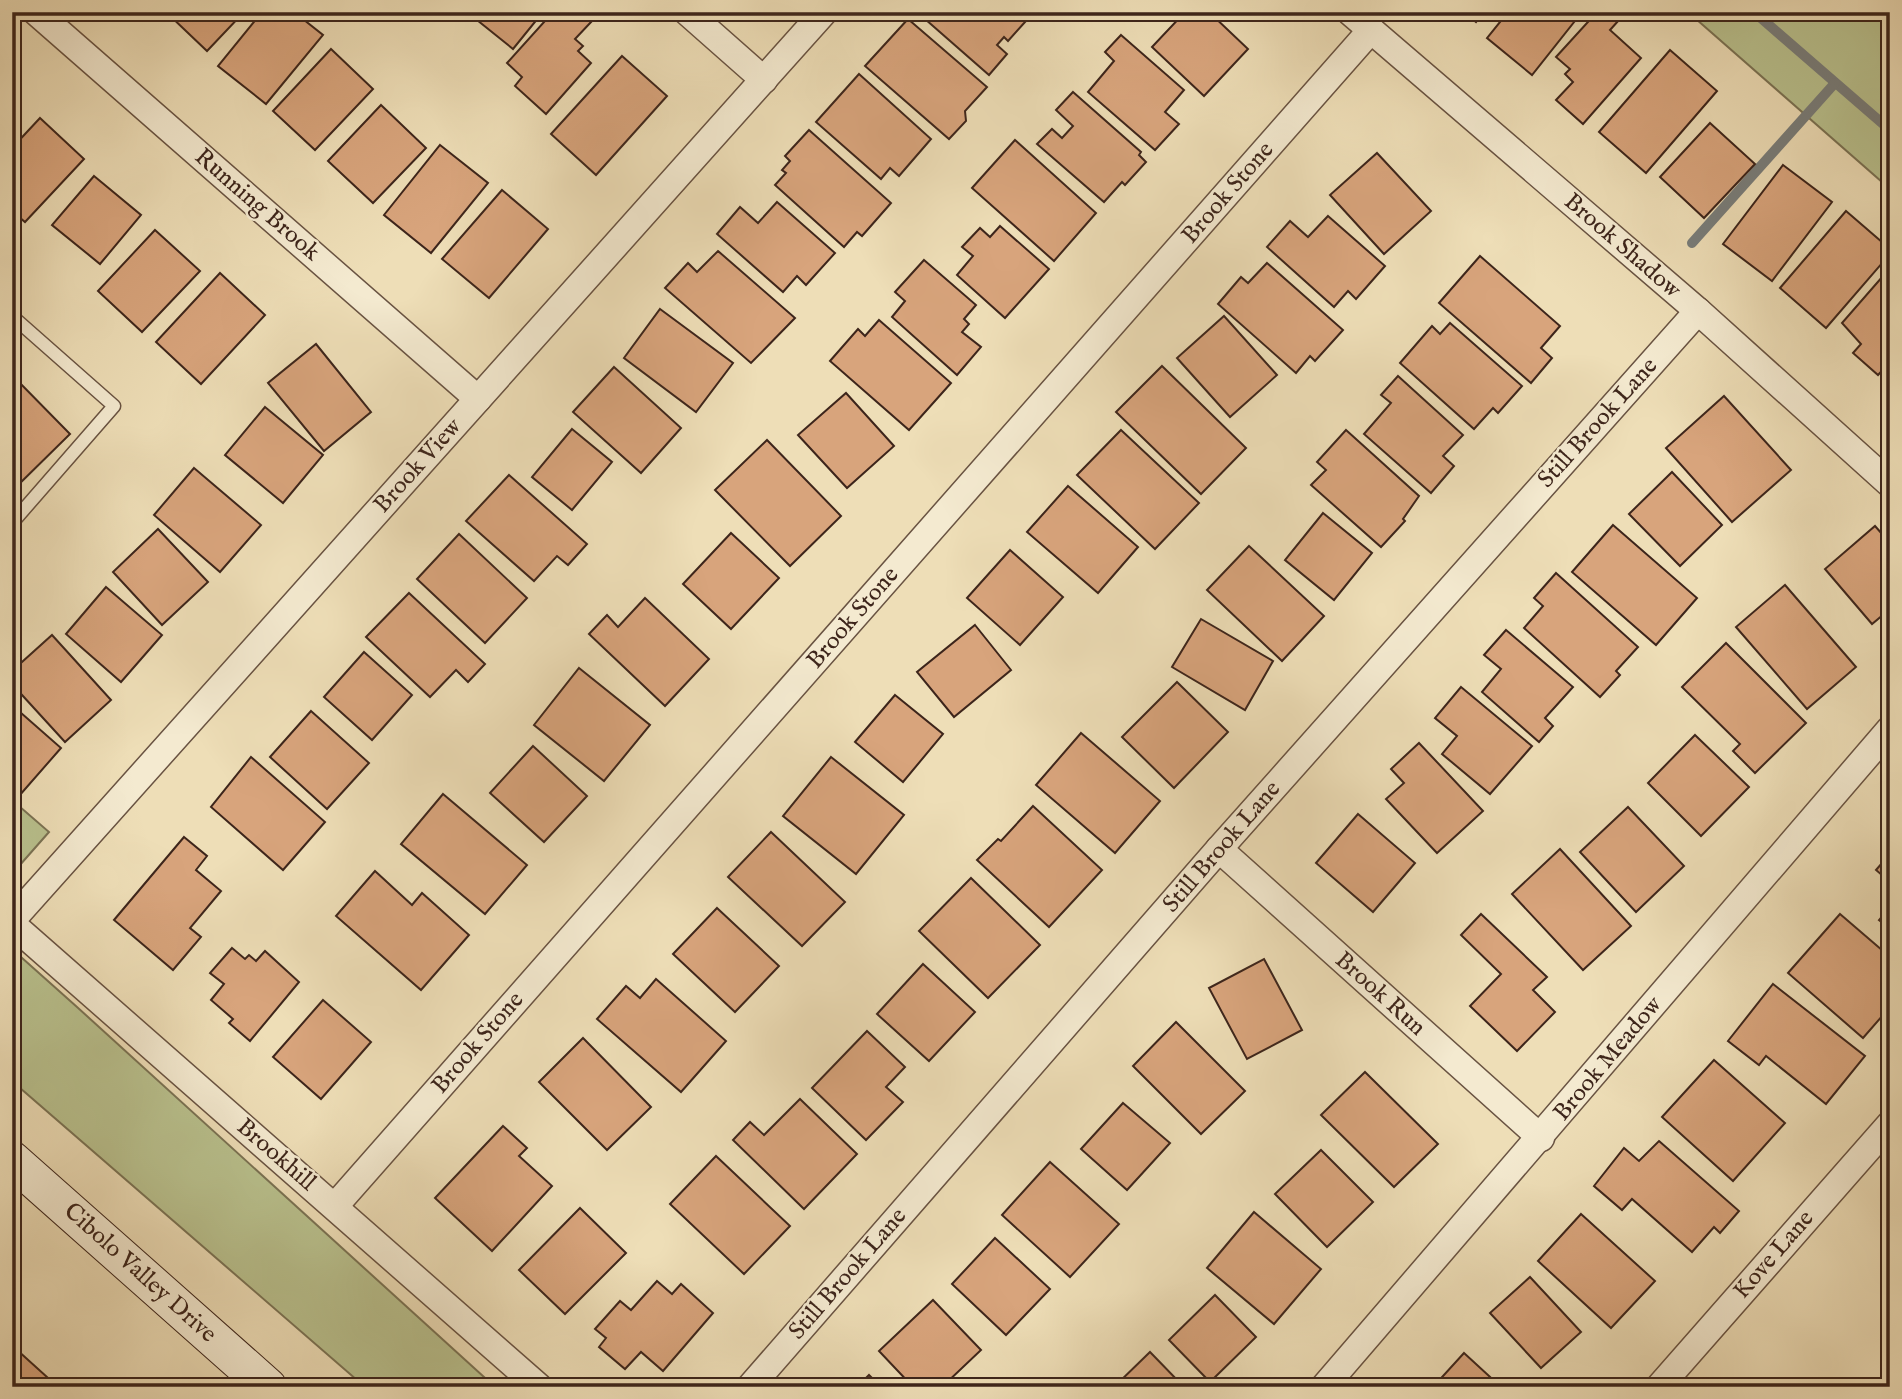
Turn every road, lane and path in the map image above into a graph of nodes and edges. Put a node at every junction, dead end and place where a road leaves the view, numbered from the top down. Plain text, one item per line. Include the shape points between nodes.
1 (36, 12) edge
2 (687, 12) edge
3 (824, 12) edge
4 (1350, 12) edge
5 (1371, 30) junction
6 (764, 79) junction
7 (1698, 311) junction
8 (12, 316) edge
9 (478, 399) junction
10 (1890, 484) edge
11 (17, 506) edge
12 (12, 523) edge
13 (1890, 729) edge
14 (1219, 849) junction
15 (12, 922) edge
16 (1890, 1124) edge
17 (1541, 1138) junction
18 (12, 1160) edge
19 (335, 1206) junction
20 (268, 1387) edge
21 (539, 1387) edge
22 (750, 1387) edge
23 (1324, 1387) edge
24 (1659, 1387) edge

1 - 9 street, Running Brook
2 - 6 street
3 - 6 street, Brook View
4 - 5 street, Brook Shadow
5 - 7 street, Brook Shadow
5 - 19 street, Brook Stone
6 - 9 street, Brook View
7 - 10 street, Brook Shadow
7 - 14 street, Still Brook Lane
8 - 11 lane via 114,407
9 - 15 street, Brook View
11 - 12 lane
13 - 17 street, Brook Meadow
14 - 17 street, Brook Run
14 - 22 street, Still Brook Lane
15 - 19 street, Brookhill
16 - 24 street, Kove Lane
17 - 23 street, Brook Meadow
18 - 20 main road, Cibolo Valley Drive
19 - 21 street, Brookhill

